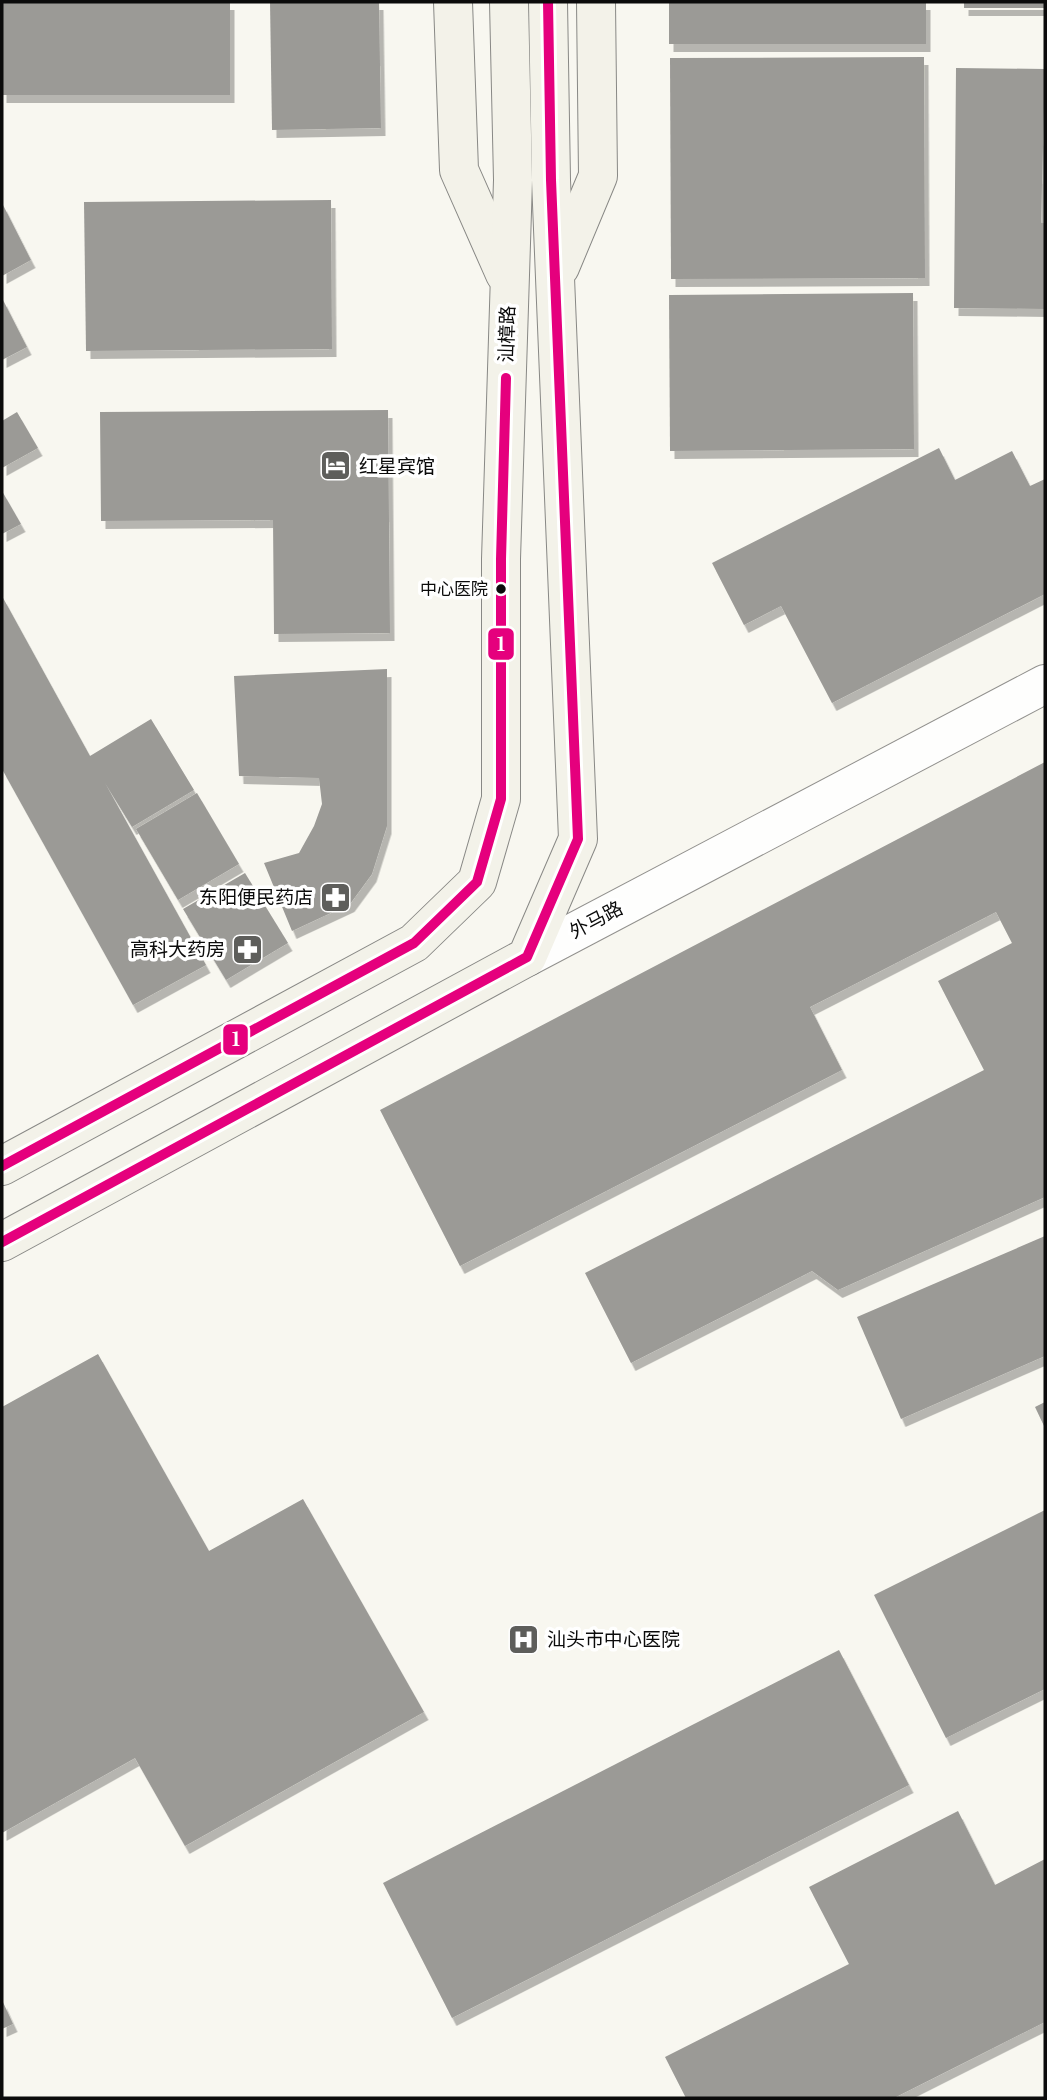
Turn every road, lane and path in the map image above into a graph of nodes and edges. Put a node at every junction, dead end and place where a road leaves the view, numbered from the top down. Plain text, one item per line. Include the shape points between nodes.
1 (453, 2) edge
2 (509, 2) edge
3 (548, 2) edge
4 (596, 2) edge
5 (556, 275) junction
6 (509, 282) junction
7 (1045, 684) edge
8 (527, 957) junction
9 (2, 1166) edge
10 (2, 1242) edge

1 - 6 street, 汕樟路 via 459,170
2 - 6 street, 汕樟路 via 513,180
3 - 5 street
4 - 5 street via 598,176
5 - 8 street via 578,839
6 - 9 street, 汕樟路 via 500,559 501,799 477,881 414,943
7 - 8 street, 外马路
8 - 10 street, 外马路

